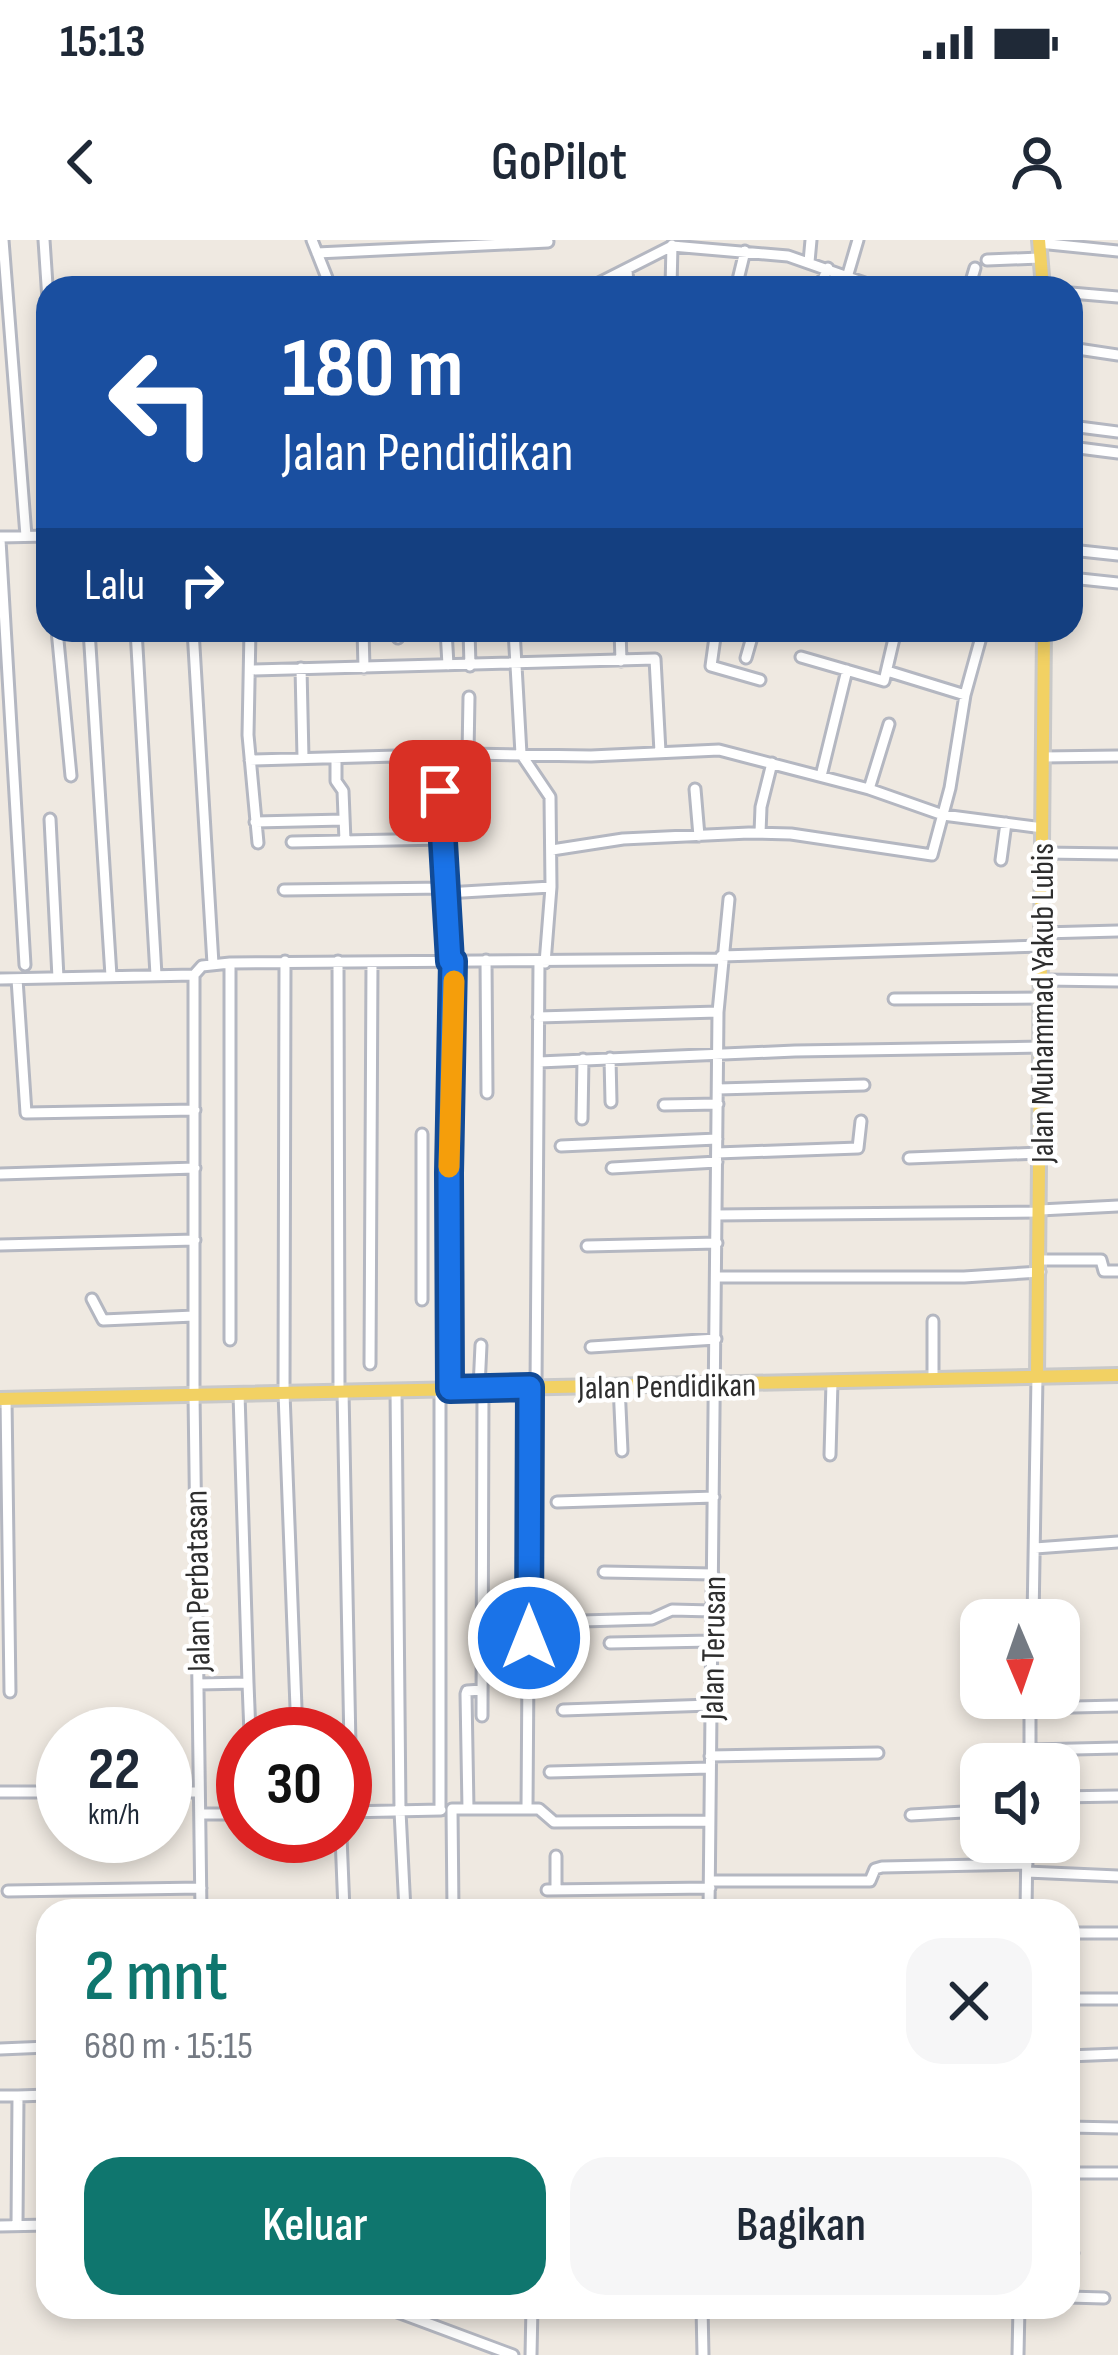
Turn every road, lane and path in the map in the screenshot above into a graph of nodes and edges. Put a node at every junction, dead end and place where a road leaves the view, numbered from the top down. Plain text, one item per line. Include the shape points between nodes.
1 (3, 240) edge
2 (44, 240) edge
3 (312, 240) edge
4 (811, 240) edge
5 (858, 240) edge
6 (1039, 241) edge
7 (548, 242) edge
8 (672, 243) edge
9 (745, 251) junction
10 (1118, 251) edge
11 (316, 253) junction
12 (1040, 258) junction
13 (987, 260) dead end
14 (808, 262) junction
15 (627, 268) junction
16 (828, 268) junction
17 (975, 268) dead end
18 (848, 274) junction
19 (46, 276) edge
20 (326, 276) edge
21 (612, 276) edge
22 (627, 276) edge
23 (671, 276) edge
24 (739, 276) edge
25 (824, 276) edge
26 (852, 276) edge
27 (972, 276) edge
28 (1041, 276) edge
29 (1083, 293) edge
30 (1118, 297) edge
31 (1083, 350) edge
32 (1118, 355) edge
33 (1083, 428) edge
34 (1118, 432) edge
35 (1083, 449) edge
36 (1118, 453) edge
37 (26, 536) junction
38 (36, 537) edge
39 (0, 538) edge
40 (1083, 551) edge
41 (1118, 555) edge
42 (1083, 579) edge
43 (1118, 583) edge
44 (57, 642) edge
45 (90, 642) edge
46 (137, 642) edge
47 (194, 642) edge
48 (250, 642) edge
49 (363, 642) edge
50 (447, 642) edge
51 (469, 642) edge
52 (515, 642) edge
53 (620, 642) edge
54 (714, 642) edge
55 (751, 642) edge
56 (893, 642) edge
57 (980, 642) edge
58 (1044, 642) edge
59 (801, 657) dead end
60 (746, 658) dead end
61 (621, 661) junction
62 (448, 665) junction
63 (516, 665) junction
64 (470, 666) junction
65 (302, 668) junction
66 (364, 668) junction
67 (251, 670) junction
68 (847, 670) junction
69 (887, 671) junction
70 (760, 680) dead end
71 (965, 695) junction
72 (469, 697) dead end
73 (889, 724) dead end
74 (660, 752) junction
75 (464, 754) junction
76 (521, 754) junction
77 (1118, 756) edge
78 (303, 758) junction
79 (336, 758) junction
80 (1043, 758) junction
81 (250, 760) junction
82 (772, 763) junction
83 (71, 776) dead end
84 (821, 776) junction
85 (461, 788) dead end
86 (412, 789) dead end
87 (695, 789) dead end
88 (868, 789) junction
89 (944, 815) junction
90 (50, 819) dead end
91 (344, 820) junction
92 (255, 822) junction
93 (1006, 823) junction
94 (1042, 828) junction
95 (760, 833) junction
96 (699, 836) junction
97 (444, 839) junction
98 (345, 841) junction
99 (292, 842) dead end
100 (258, 843) dead end
101 (552, 850) junction
102 (1042, 853) junction
103 (1118, 854) edge
104 (1000, 860) dead end
105 (551, 887) junction
106 (284, 890) dead end
107 (446, 891) junction
108 (729, 899) dead end
109 (1118, 931) edge
110 (1043, 940) junction
111 (721, 957) junction
112 (486, 959) junction
113 (338, 961) junction
114 (452, 961) junction
115 (285, 962) junction
116 (372, 962) junction
117 (542, 962) junction
118 (230, 963) junction
119 (25, 964) dead end
120 (214, 964) junction
121 (156, 975) junction
122 (194, 975) junction
123 (111, 976) junction
124 (58, 978) junction
125 (0, 979) edge
126 (16, 979) junction
127 (1042, 980) junction
128 (1118, 981) edge
129 (1042, 998) junction
130 (894, 1000) dead end
131 (718, 1012) junction
132 (538, 1017) junction
133 (1042, 1047) junction
134 (719, 1054) junction
135 (610, 1058) junction
136 (583, 1059) junction
137 (538, 1062) junction
138 (864, 1085) dead end
139 (718, 1089) junction
140 (487, 1093) dead end
141 (611, 1102) dead end
142 (718, 1104) junction
143 (664, 1105) dead end
144 (196, 1110) junction
145 (583, 1119) dead end
146 (861, 1121) dead end
147 (422, 1134) dead end
148 (717, 1139) junction
149 (561, 1146) dead end
150 (1040, 1153) junction
151 (717, 1158) junction
152 (909, 1158) dead end
153 (195, 1168) junction
154 (612, 1168) dead end
155 (0, 1174) edge
156 (1118, 1206) edge
157 (1040, 1211) junction
158 (717, 1215) junction
159 (194, 1240) junction
160 (717, 1244) junction
161 (0, 1245) edge
162 (587, 1246) dead end
163 (1040, 1266) junction
164 (1118, 1271) edge
165 (421, 1273) junction
166 (450, 1273) junction
167 (716, 1277) junction
168 (92, 1298) dead end
169 (422, 1300) dead end
170 (194, 1316) junction
171 (933, 1321) dead end
172 (716, 1339) junction
173 (230, 1340) dead end
174 (481, 1345) dead end
175 (591, 1347) dead end
176 (370, 1364) dead end
177 (1118, 1375) edge
178 (1037, 1376) junction
179 (933, 1379) junction
180 (832, 1382) junction
181 (716, 1384) junction
182 (619, 1385) junction
183 (533, 1387) junction
184 (481, 1388) junction
185 (445, 1389) junction
186 (396, 1390) junction
187 (341, 1391) junction
188 (284, 1393) junction
189 (239, 1394) junction
190 (194, 1395) junction
191 (3, 1399) edge
192 (622, 1451) dead end
193 (830, 1454) dead end
194 (714, 1497) junction
195 (557, 1502) dead end
196 (1118, 1542) edge
197 (1035, 1551) junction
198 (604, 1572) dead end
199 (712, 1574) junction
200 (1034, 1599) edge
201 (712, 1611) junction
202 (582, 1621) dead end
203 (712, 1640) junction
204 (610, 1643) dead end
205 (248, 1683) junction
206 (198, 1684) junction
207 (482, 1690) junction
208 (10, 1692) dead end
209 (711, 1705) junction
210 (1080, 1705) edge
211 (1118, 1706) edge
212 (249, 1707) edge
213 (296, 1707) edge
214 (349, 1707) edge
215 (563, 1710) dead end
216 (482, 1716) dead end
217 (1118, 1748) edge
218 (1080, 1749) edge
219 (878, 1753) dead end
220 (710, 1762) junction
221 (550, 1772) dead end
222 (0, 1792) edge
223 (36, 1792) edge
224 (192, 1792) edge
225 (199, 1792) junction
226 (1118, 1796) edge
227 (1080, 1797) edge
228 (527, 1808) junction
229 (452, 1809) junction
230 (469, 1809) junction
231 (440, 1810) junction
232 (400, 1811) junction
233 (372, 1812) edge
234 (960, 1812) edge
235 (200, 1814) junction
236 (216, 1814) edge
237 (911, 1815) dead end
238 (709, 1821) junction
239 (556, 1856) dead end
240 (342, 1863) edge
241 (1027, 1863) edge
242 (1027, 1868) junction
243 (1118, 1876) edge
244 (710, 1884) junction
245 (201, 1888) junction
246 (8, 1891) dead end
247 (201, 1899) edge
248 (344, 1899) edge
249 (404, 1899) edge
250 (453, 1899) edge
251 (709, 1899) edge
252 (1026, 1899) edge
253 (1080, 1933) edge
254 (1118, 1933) edge
255 (1080, 1999) edge
256 (1118, 2000) edge
257 (36, 2048) edge
258 (0, 2049) edge
259 (1118, 2054) edge
260 (1080, 2056) edge
261 (36, 2095) edge
262 (0, 2096) edge
263 (19, 2096) junction
264 (1080, 2127) edge
265 (1118, 2128) edge
266 (1080, 2173) edge
267 (1118, 2173) edge
268 (0, 2225) edge
269 (17, 2225) junction
270 (36, 2225) edge
271 (1080, 2297) edge
272 (1104, 2298) dead end
273 (416, 2319) edge
274 (532, 2319) edge
275 (702, 2319) edge
276 (1018, 2319) edge
277 (513, 2355) edge
278 (531, 2355) edge
279 (703, 2355) edge
280 (1018, 2355) edge

1 - 37 street
2 - 19 street
3 - 11 street
4 - 14 street
5 - 18 street
6 - 10 street
6 - 12 main road
7 - 11 street
8 - 9 street
8 - 15 street
8 - 23 street
9 - 14 street
9 - 24 street
11 - 20 street
12 - 13 street
12 - 28 main road
14 - 16 street
15 - 21 street
15 - 22 street
16 - 18 street
16 - 25 street
17 - 27 street
18 - 26 street
29 - 30 street
31 - 32 street
33 - 34 street
35 - 36 street
37 - 38 street
37 - 39 street
39 - 119 street
40 - 41 street
42 - 43 street
44 - 83 street
45 - 123 street
46 - 121 street
47 - 120 street
48 - 67 street
49 - 66 street
50 - 62 street
51 - 64 street
52 - 63 street
53 - 61 street
54 - 70 street via 711,666
55 - 60 street
56 - 69 street
57 - 71 street
58 - 80 main road, Jalan Muhammad Yakub Lubis
59 - 68 street
61 - 63 street
61 - 74 street via 655,659
62 - 64 street
62 - 66 street
63 - 64 street
63 - 76 street
65 - 66 street
65 - 67 street
65 - 78 street
67 - 81 street
68 - 69 street via 884,681
68 - 84 street
69 - 71 street
71 - 89 street
72 - 75 street
73 - 88 street
74 - 76 street
74 - 82 street via 719,750
75 - 76 street
75 - 79 street
75 - 85 street
76 - 101 street via 548,792
77 - 80 street
78 - 79 street
78 - 81 street
79 - 91 street
80 - 94 main road, Jalan Muhammad Yakub Lubis
81 - 92 street
82 - 84 street
82 - 95 street
84 - 88 street
86 - 97 street via 440,791
87 - 96 street
88 - 89 street
89 - 93 street
89 - 95 street via 932,854
90 - 124 street
91 - 92 street
91 - 98 street
92 - 100 street
93 - 94 street
93 - 104 street
94 - 102 main road, Jalan Muhammad Yakub Lubis
95 - 96 street
96 - 101 street
97 - 98 street
97 - 107 street
98 - 99 street
101 - 105 street
102 - 103 street
102 - 110 main road, Jalan Muhammad Yakub Lubis
105 - 107 street
105 - 117 street
106 - 107 street
107 - 114 street
108 - 111 street, Jalan Terusan
109 - 110 street
110 - 111 street
110 - 127 main road, Jalan Muhammad Yakub Lubis
111 - 117 street
111 - 131 street, Jalan Terusan
112 - 114 street
112 - 117 street
112 - 140 street
113 - 115 street
113 - 116 street
113 - 187 street
114 - 116 street
114 - 166 street
115 - 118 street
115 - 188 street
116 - 176 street
117 - 132 street
118 - 120 street
118 - 173 street
120 - 122 street
121 - 122 street
121 - 123 street
122 - 144 street, Jalan Perbatasan
123 - 124 street
124 - 126 street
125 - 126 street
126 - 144 street via 26,1114
127 - 128 street
127 - 129 main road, Jalan Muhammad Yakub Lubis
129 - 130 street
129 - 133 main road, Jalan Muhammad Yakub Lubis
131 - 132 street
131 - 134 street, Jalan Terusan
132 - 137 street
133 - 134 street
133 - 150 main road, Jalan Muhammad Yakub Lubis
134 - 135 street
134 - 139 street, Jalan Terusan
135 - 136 street
135 - 141 street
136 - 137 street
136 - 145 street
137 - 183 street
138 - 139 street
139 - 142 street, Jalan Terusan
142 - 143 street
142 - 148 street, Jalan Terusan
144 - 153 street, Jalan Perbatasan
146 - 151 street via 858,1148
147 - 165 street
148 - 149 street
148 - 151 street, Jalan Terusan
150 - 152 street
150 - 157 main road, Jalan Muhammad Yakub Lubis
151 - 154 street
151 - 158 street, Jalan Terusan
153 - 155 street
153 - 159 street, Jalan Perbatasan
156 - 157 street
157 - 158 street
157 - 163 main road, Jalan Muhammad Yakub Lubis
158 - 160 street, Jalan Terusan
159 - 161 street
159 - 170 street, Jalan Perbatasan
160 - 162 street
160 - 167 street, Jalan Terusan
163 - 164 street via 1101,1259 1104,1271
163 - 167 street via 964,1277
163 - 178 main road, Jalan Muhammad Yakub Lubis
165 - 166 street
165 - 169 street
166 - 185 street
167 - 172 street, Jalan Terusan
168 - 170 street via 104,1320
170 - 190 street, Jalan Perbatasan
171 - 179 street
172 - 175 street
172 - 181 street, Jalan Terusan
174 - 184 street
177 - 178 main road, Jalan Pendidikan
178 - 179 main road, Jalan Pendidikan
178 - 197 street
179 - 180 main road, Jalan Pendidikan
180 - 181 main road, Jalan Pendidikan
180 - 193 street
181 - 182 main road, Jalan Pendidikan
181 - 194 street, Jalan Terusan
182 - 183 main road, Jalan Pendidikan
182 - 192 street
183 - 184 main road, Jalan Pendidikan
183 - 228 street
184 - 185 main road, Jalan Pendidikan
184 - 207 street
185 - 186 main road, Jalan Pendidikan
185 - 231 street
186 - 187 main road, Jalan Pendidikan
186 - 232 street
187 - 188 main road, Jalan Pendidikan
187 - 214 street
188 - 189 main road, Jalan Pendidikan
188 - 213 street
189 - 190 main road, Jalan Pendidikan
189 - 205 street
190 - 191 main road, Jalan Pendidikan
190 - 206 street, Jalan Perbatasan
191 - 208 street
194 - 195 street
194 - 199 street, Jalan Terusan
196 - 197 street
197 - 200 street
198 - 199 street
199 - 201 street, Jalan Terusan
201 - 202 street
201 - 203 street, Jalan Terusan
203 - 204 street
203 - 209 street, Jalan Terusan
205 - 206 street
205 - 212 street
206 - 225 street, Jalan Perbatasan
207 - 216 street
207 - 230 street via 466,1694
209 - 215 street
209 - 220 street, Jalan Terusan
210 - 211 street
217 - 218 street
219 - 220 street
220 - 221 street
220 - 238 street, Jalan Terusan
222 - 223 street
224 - 225 street
225 - 235 street, Jalan Perbatasan
226 - 227 street
228 - 230 street
228 - 238 street via 554,1822
229 - 230 street
229 - 231 street
229 - 250 street
231 - 232 street
232 - 233 street
232 - 249 street
234 - 237 street
235 - 236 street
235 - 245 street, Jalan Perbatasan
238 - 244 street, Jalan Terusan
239 - 244 street via 552,1890
240 - 248 street
241 - 242 street
242 - 243 street
242 - 244 street via 882,1867 870,1881
242 - 252 street
244 - 251 street, Jalan Terusan
245 - 246 street
245 - 247 street, Jalan Perbatasan
253 - 254 street
255 - 256 street
257 - 258 street
259 - 260 street
261 - 263 street
262 - 263 street
263 - 269 street
264 - 265 street
266 - 267 street
268 - 269 street
269 - 270 street
271 - 272 street
273 - 277 street
274 - 278 street
275 - 279 street
276 - 280 street

